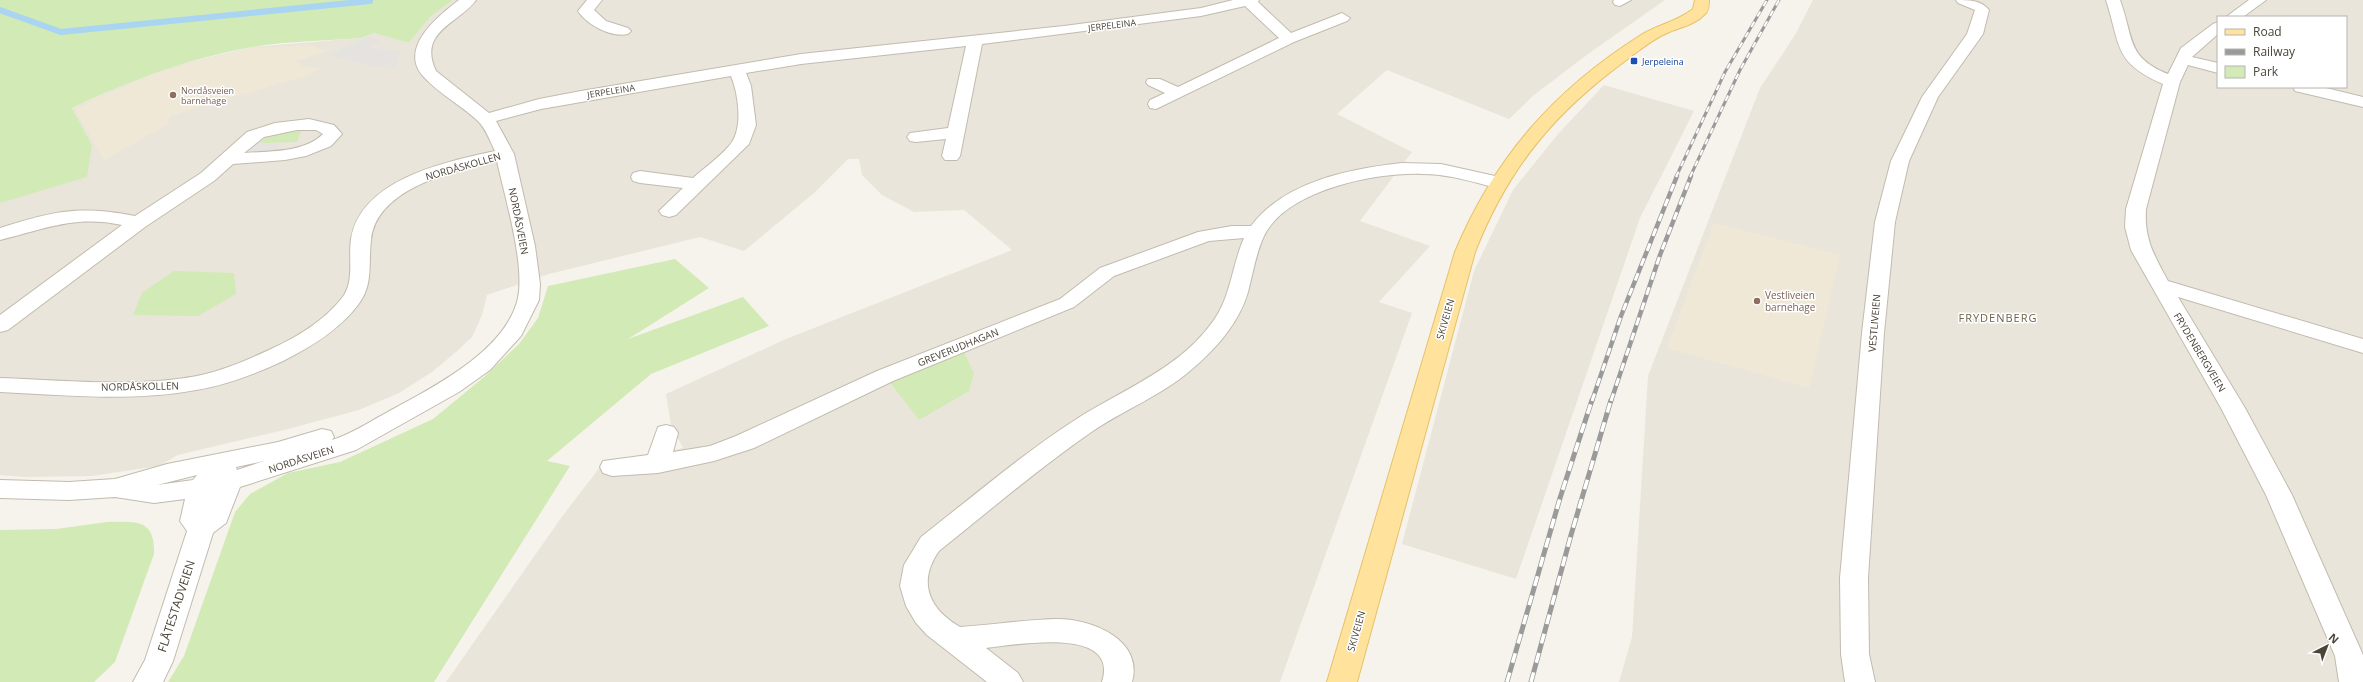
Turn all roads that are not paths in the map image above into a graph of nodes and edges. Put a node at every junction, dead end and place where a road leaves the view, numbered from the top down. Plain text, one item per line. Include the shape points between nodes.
1 (469, 0) edge
2 (595, 0) edge
3 (1963, 0) edge
4 (2113, 0) edge
5 (2259, 0) edge
6 (1250, 1) edge
7 (2235, 16) edge
8 (1342, 18) dead end
9 (1664, 28) dead end
10 (2217, 28) edge
11 (623, 31) dead end
12 (1289, 39) junction
13 (975, 41) junction
14 (2183, 59) junction
15 (2217, 68) edge
16 (737, 71) junction
17 (1154, 82) dead end
18 (2172, 82) junction
19 (2305, 88) edge
20 (1178, 93) junction
21 (2363, 102) edge
22 (1156, 104) dead end
23 (486, 119) junction
24 (955, 133) junction
25 (916, 137) dead end
26 (505, 154) junction
27 (951, 156) dead end
28 (228, 159) junction
29 (640, 177) dead end
30 (1497, 182) junction
31 (696, 184) junction
32 (669, 210) dead end
33 (138, 223) junction
34 (1256, 232) junction
35 (0, 234) edge
36 (2160, 285) junction
37 (0, 325) edge
38 (2363, 346) edge
39 (0, 385) edge
40 (666, 433) dead end
41 (658, 464) junction
42 (612, 467) dead end
43 (216, 479) junction
44 (115, 488) junction
45 (0, 489) edge
46 (955, 639) junction
47 (153, 671) edge
48 (1008, 682) edge
49 (1117, 682) edge
50 (1342, 682) edge
51 (1860, 682) edge
52 (2354, 682) edge

1 - 23 street, NORDÅSVEIEN via 435,29 422,51 425,67 429,72
2 - 11 street via 585,11 595,27
3 - 51 street, VESTLIVEIEN via 1979,6 1982,10 1975,34 1930,97 1903,154 1884,222 1854,578 1855,654
4 - 18 street via 2130,59 2148,72
5 - 7 street
6 - 12 street, JERPELEINA
6 - 13 street, JERPELEINA via 1155,19
8 - 12 street
9 - 30 main road, SKIVEIEN via 1636,46 1559,107 1524,144
10 - 14 street, FRYDENBERGVEIEN via 2187,51
12 - 20 street
13 - 16 street, JERPELEINA via 820,57
13 - 24 street
14 - 15 street
14 - 18 street, FRYDENBERGVEIEN
16 - 23 street, JERPELEINA via 581,96
16 - 31 street via 743,86 747,124 740,144
17 - 20 street
18 - 36 street, FRYDENBERGVEIEN via 2136,209 2135,227 2142,250
19 - 21 street
20 - 22 street
23 - 26 street, NORDÅSVEIEN
24 - 25 street
24 - 27 street
26 - 39 street, NORDÅSKOLLEN via 423,177 390,194 377,204 365,223 361,238 362,271 352,300 324,327 272,357 242,370 184,385
26 - 43 street, NORDÅSVEIEN via 525,246 530,284 528,300 513,331 482,365 420,405 348,444
28 - 28 street via 249,138 277,127 301,124 322,126 330,129 333,134 323,143 297,152
28 - 33 street
29 - 31 street
30 - 34 street via 1423,168 1362,174 1306,192 1273,213
30 - 50 main road, SKIVEIEN via 1477,219 1465,252
31 - 32 street
33 - 35 street via 89,215 39,222
33 - 37 street
34 - 41 street, GREVERUDHAGAN via 1206,236 1107,272 1067,303 885,376 745,442 714,453
34 - 46 street via 1236,298 1226,319 1213,336 1183,365 1148,390 1085,425 930,544 921,555 915,569 914,587 918,605 936,626
36 - 38 street
36 - 52 street, FRYDENBERGVEIEN via 2233,408 2279,495 2346,649
40 - 41 street
41 - 42 street, GREVERUDHAGAN
43 - 44 street via 154,494
43 - 44 street via 167,473
43 - 47 street, FLÅTESTADVEIEN via 217,516 201,528
44 - 45 street via 69,491
46 - 48 street
46 - 49 street via 1056,630 1085,635 1108,645 1118,658 1120,672

